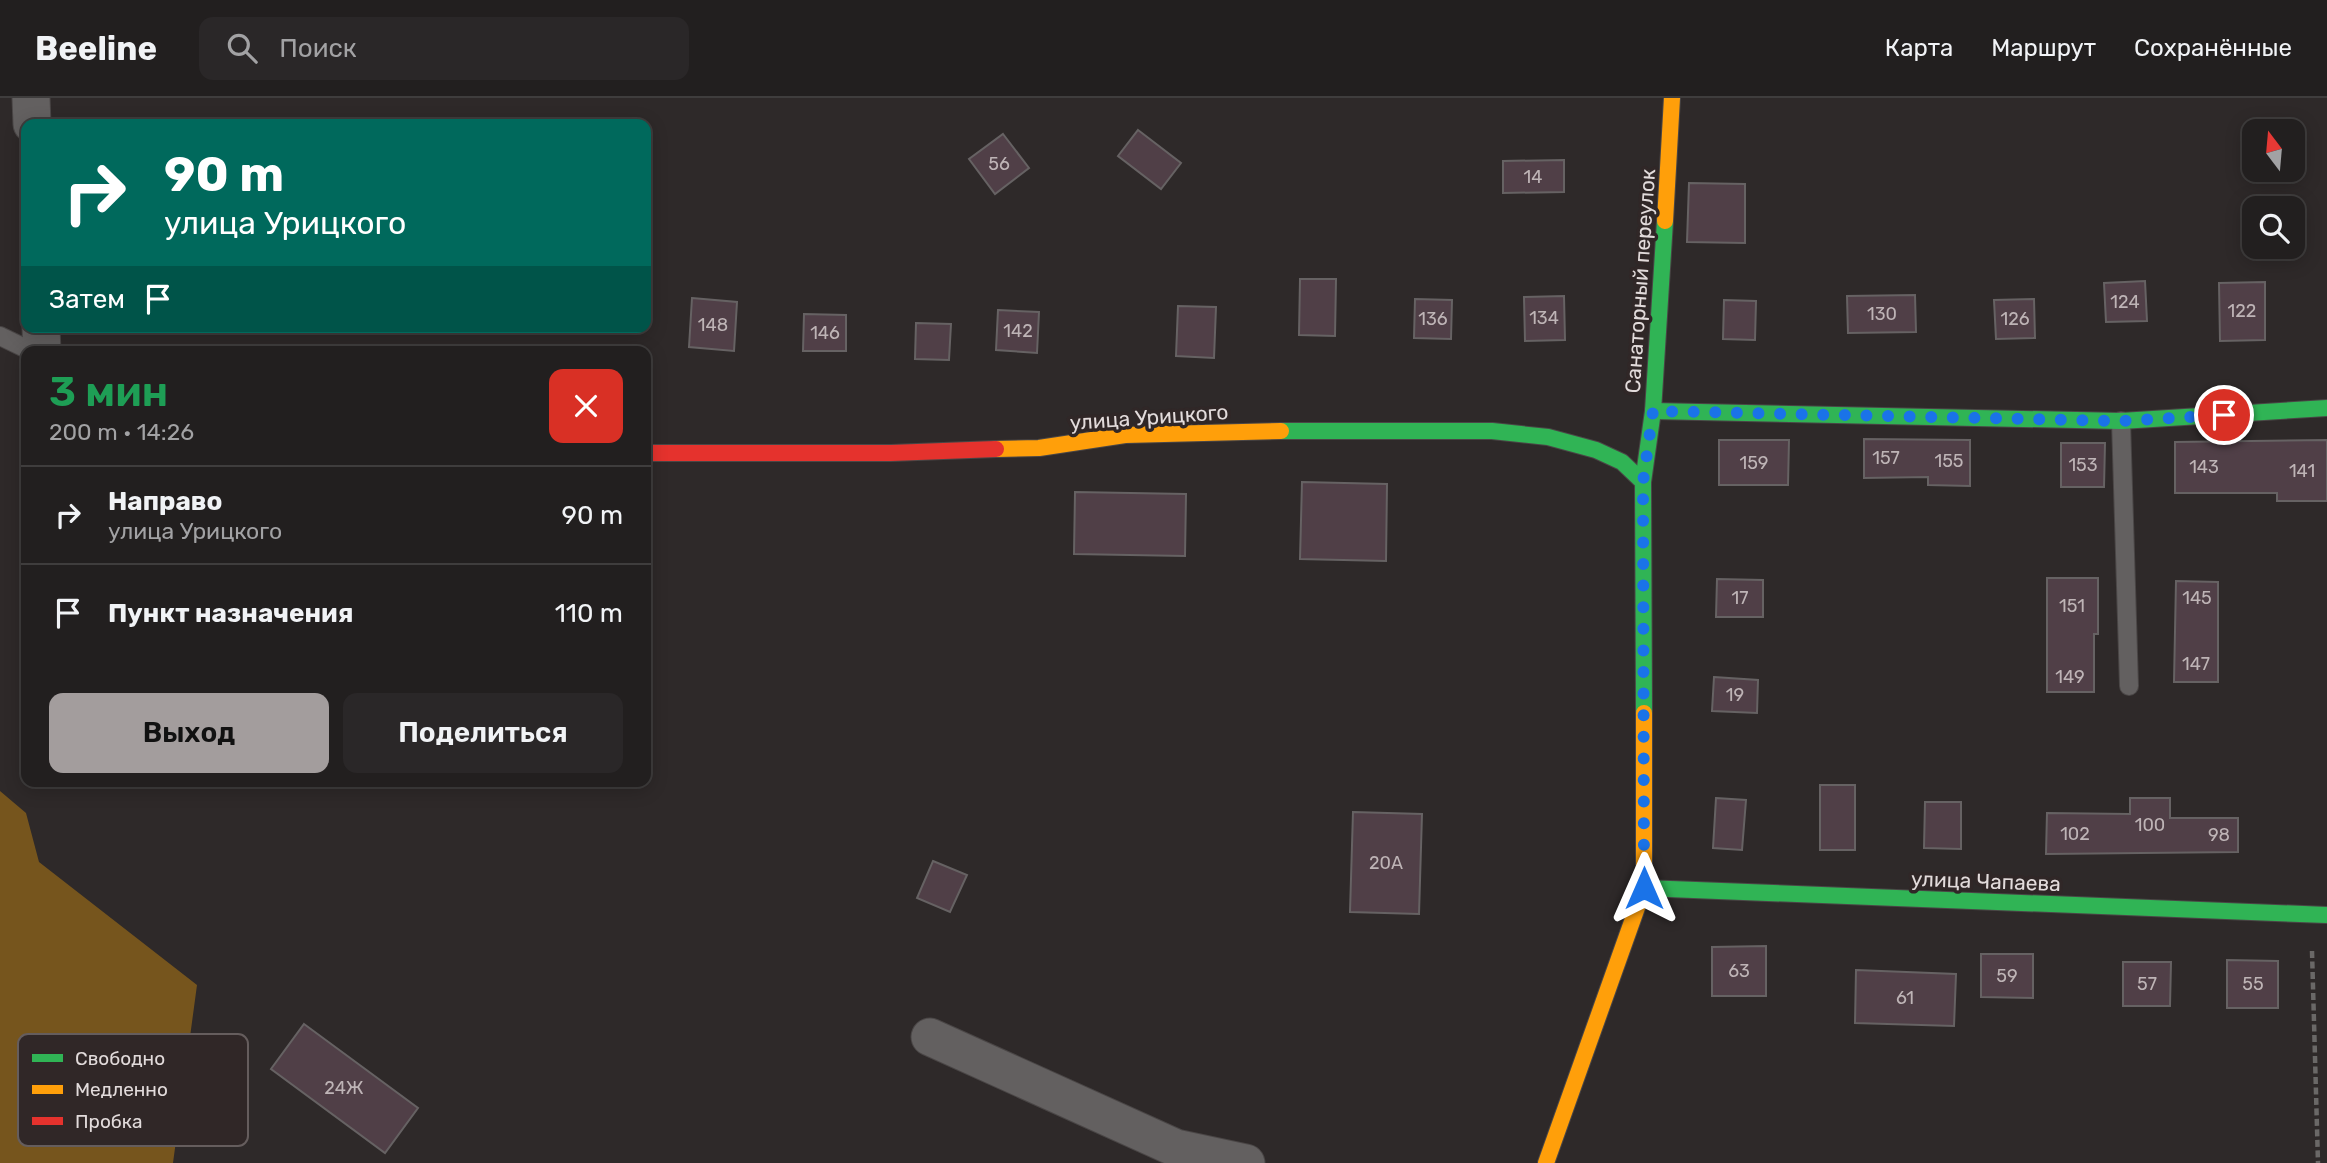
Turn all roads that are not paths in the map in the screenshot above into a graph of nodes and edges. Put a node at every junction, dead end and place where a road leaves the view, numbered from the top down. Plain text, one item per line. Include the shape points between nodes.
1 (31, 98) edge
2 (1672, 98) edge
3 (32, 119) edge
4 (0, 336) edge
5 (21, 346) edge
6 (2327, 408) edge
7 (1653, 411) junction
8 (2121, 421) junction
9 (651, 453) edge
10 (1643, 482) junction
11 (2129, 686) dead end
12 (1644, 888) junction
13 (2319, 915) edge
14 (930, 1037) dead end
15 (1245, 1163) edge
16 (1546, 1163) edge

1 - 3 street
2 - 7 street, Санаторный переулок
4 - 5 lane
6 - 8 street
7 - 8 street
7 - 10 street, Санаторный переулок
8 - 11 lane
9 - 10 street, улица Урицкого via 1026,449 1125,435 1245,431 1480,431 1549,437 1596,450 1622,462
10 - 12 street, Санаторный переулок
12 - 13 street, улица Чапаева
12 - 16 street, Санаторный переулок
14 - 15 street via 1176,1147

